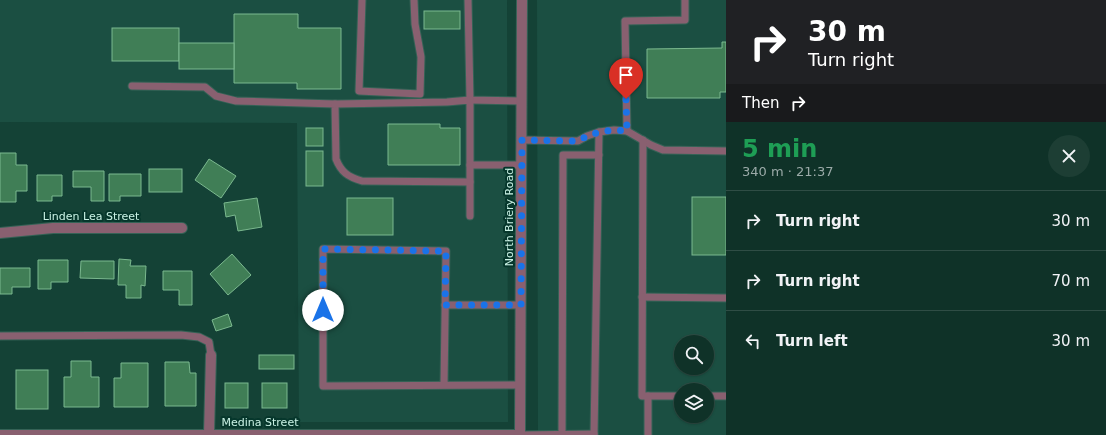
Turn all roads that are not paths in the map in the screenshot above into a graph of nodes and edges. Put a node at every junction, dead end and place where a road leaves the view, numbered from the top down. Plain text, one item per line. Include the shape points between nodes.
1 (362, 0) edge
2 (414, 0) edge
3 (468, 0) edge
4 (522, 0) edge
5 (685, 0) edge
6 (132, 86) dead end
7 (359, 91) junction
8 (470, 100) junction
9 (522, 101) junction
10 (358, 103) junction
11 (335, 104) junction
12 (627, 131) junction
13 (599, 132) junction
14 (522, 140) junction
15 (643, 140) junction
16 (726, 151) edge
17 (599, 155) junction
18 (470, 165) junction
19 (522, 165) junction
20 (470, 182) junction
21 (470, 216) dead end
22 (182, 228) dead end
23 (0, 233) edge
24 (642, 297) junction
25 (726, 298) edge
26 (445, 305) junction
27 (521, 305) junction
28 (0, 336) edge
29 (211, 355) joint
30 (444, 385) junction
31 (521, 385) junction
32 (648, 396) junction
33 (674, 396) edge
34 (714, 396) edge
35 (726, 396) edge
36 (209, 434) edge
37 (0, 435) edge
38 (226, 435) edge
39 (520, 435) edge
40 (562, 435) edge
41 (594, 435) edge
42 (648, 435) edge

1 - 7 lane
2 - 7 lane via 421,57 420,94
3 - 8 lane
4 - 9 street, North Briery Road
5 - 12 lane via 685,20 625,21
6 - 11 lane via 205,87 216,96 236,101
7 - 10 lane
8 - 9 lane
8 - 10 lane
8 - 18 lane
9 - 14 street, North Briery Road
10 - 11 lane
11 - 20 lane via 336,159 345,174 362,180
12 - 13 lane
12 - 15 lane
13 - 14 lane via 578,141
13 - 17 lane
14 - 19 street, North Briery Road
15 - 16 lane via 663,150
15 - 24 lane
17 - 40 lane via 563,155
17 - 41 lane
18 - 19 lane
18 - 20 lane
19 - 27 street, North Briery Road
20 - 21 lane
22 - 23 street, Linden Lea Street via 53,228
24 - 25 lane
24 - 32 lane via 642,396
26 - 27 lane
26 - 30 lane
26 - 30 lane via 446,251 323,249 323,386
27 - 31 street, North Briery Road
28 - 29 lane via 199,336 209,342
29 - 36 street
30 - 31 lane
31 - 39 street, North Briery Road
32 - 33 lane
32 - 42 lane
34 - 35 lane
36 - 37 street, Medina Street
36 - 38 street, Medina Street
38 - 39 street, Medina Street
39 - 40 lane
40 - 41 lane

